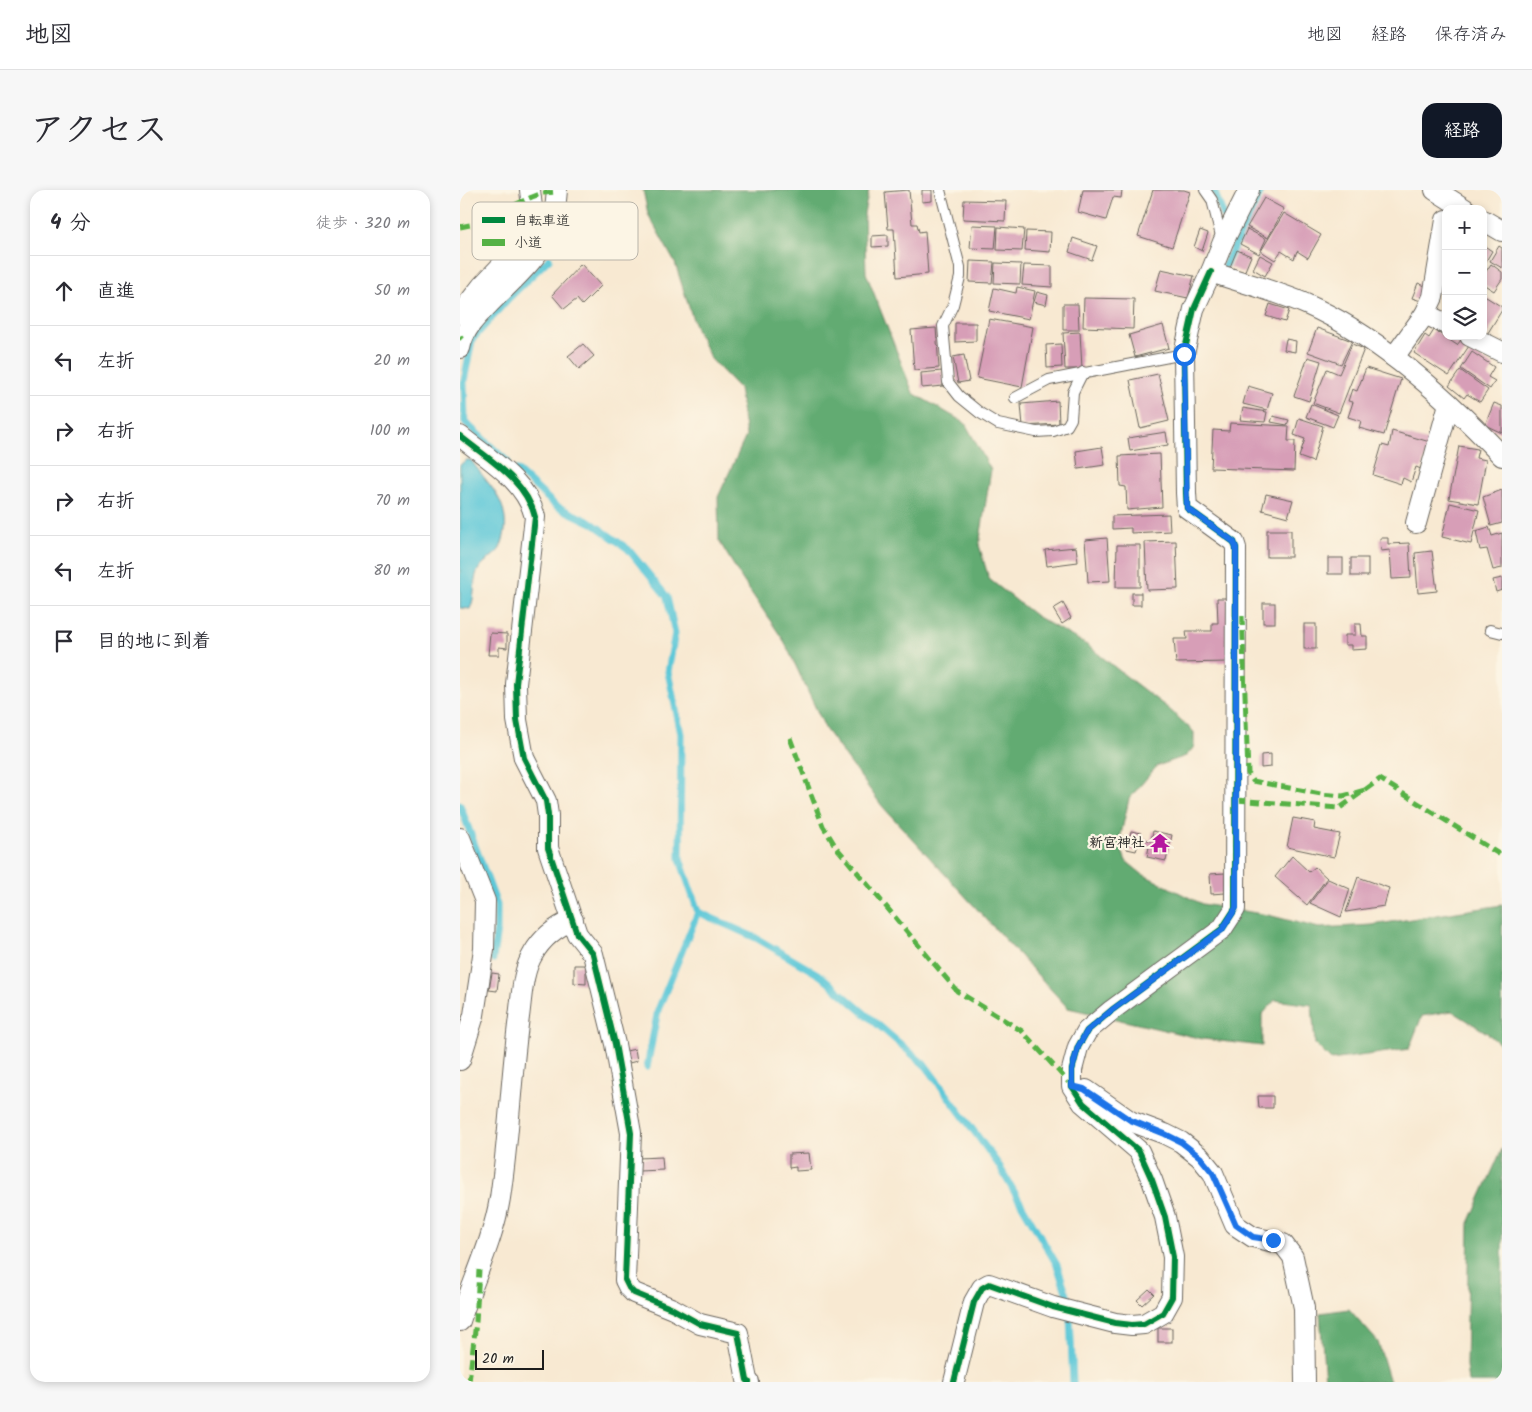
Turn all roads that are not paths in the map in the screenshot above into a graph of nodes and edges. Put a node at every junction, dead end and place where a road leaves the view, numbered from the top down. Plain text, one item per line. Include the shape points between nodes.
1 (940, 190) edge
2 (1205, 190) edge
3 (1249, 190) edge
4 (1487, 222) edge
5 (1502, 231) edge
6 (1223, 242) junction
7 (1442, 244) edge
8 (507, 260) edge
9 (531, 260) edge
10 (1210, 272) junction
11 (460, 314) edge
12 (1425, 314) junction
13 (1442, 322) edge
14 (1478, 340) edge
15 (460, 348) edge
16 (1502, 352) edge
17 (1184, 354) junction
18 (1394, 358) junction
19 (1083, 372) junction
20 (1015, 398) dead end
21 (1449, 404) junction
22 (460, 436) edge
23 (1502, 456) edge
24 (1416, 523) dead end
25 (1490, 630) dead end
26 (1502, 633) edge
27 (460, 838) edge
28 (572, 920) junction
29 (460, 1060) edge
30 (1072, 1086) junction
31 (460, 1321) edge
32 (749, 1382) edge
33 (954, 1382) edge
34 (1305, 1382) edge

1 - 19 lane via 960,268 953,305 943,326 948,382 959,396 998,424 1036,432 1053,431 1067,426 1071,419 1074,392
2 - 6 lane via 1212,200
3 - 6 street
4 - 5 street
6 - 10 street
7 - 12 street via 1433,297
8 - 11 street
9 - 15 street via 471,321
10 - 17 street via 1194,309
10 - 18 street via 1307,305 1352,328
12 - 13 street
12 - 18 street
14 - 16 street
17 - 19 lane
17 - 30 street via 1187,508 1234,542 1236,548 1236,908 1222,930 1087,1031 1078,1047
18 - 21 street
19 - 20 lane via 1049,380
21 - 23 street
21 - 24 street
22 - 28 street via 518,483 535,517 516,684 517,720 524,758 546,801 548,848
25 - 26 lane
27 - 29 street via 485,900 484,948 474,1015
28 - 31 street via 558,926 546,937 533,953 526,970 496,1215
28 - 32 street via 577,934 593,954 615,1044 631,1133 625,1280 634,1292 673,1308 700,1324 738,1333
30 - 33 street via 1083,1103 1139,1152 1165,1217 1173,1258 1172,1298 1163,1313 1144,1324 1132,1325 1053,1307 989,1284 982,1288 974,1302
30 - 34 street via 1084,1089 1130,1120 1181,1142 1213,1173 1236,1225 1253,1237 1283,1244 1293,1257 1304,1308

